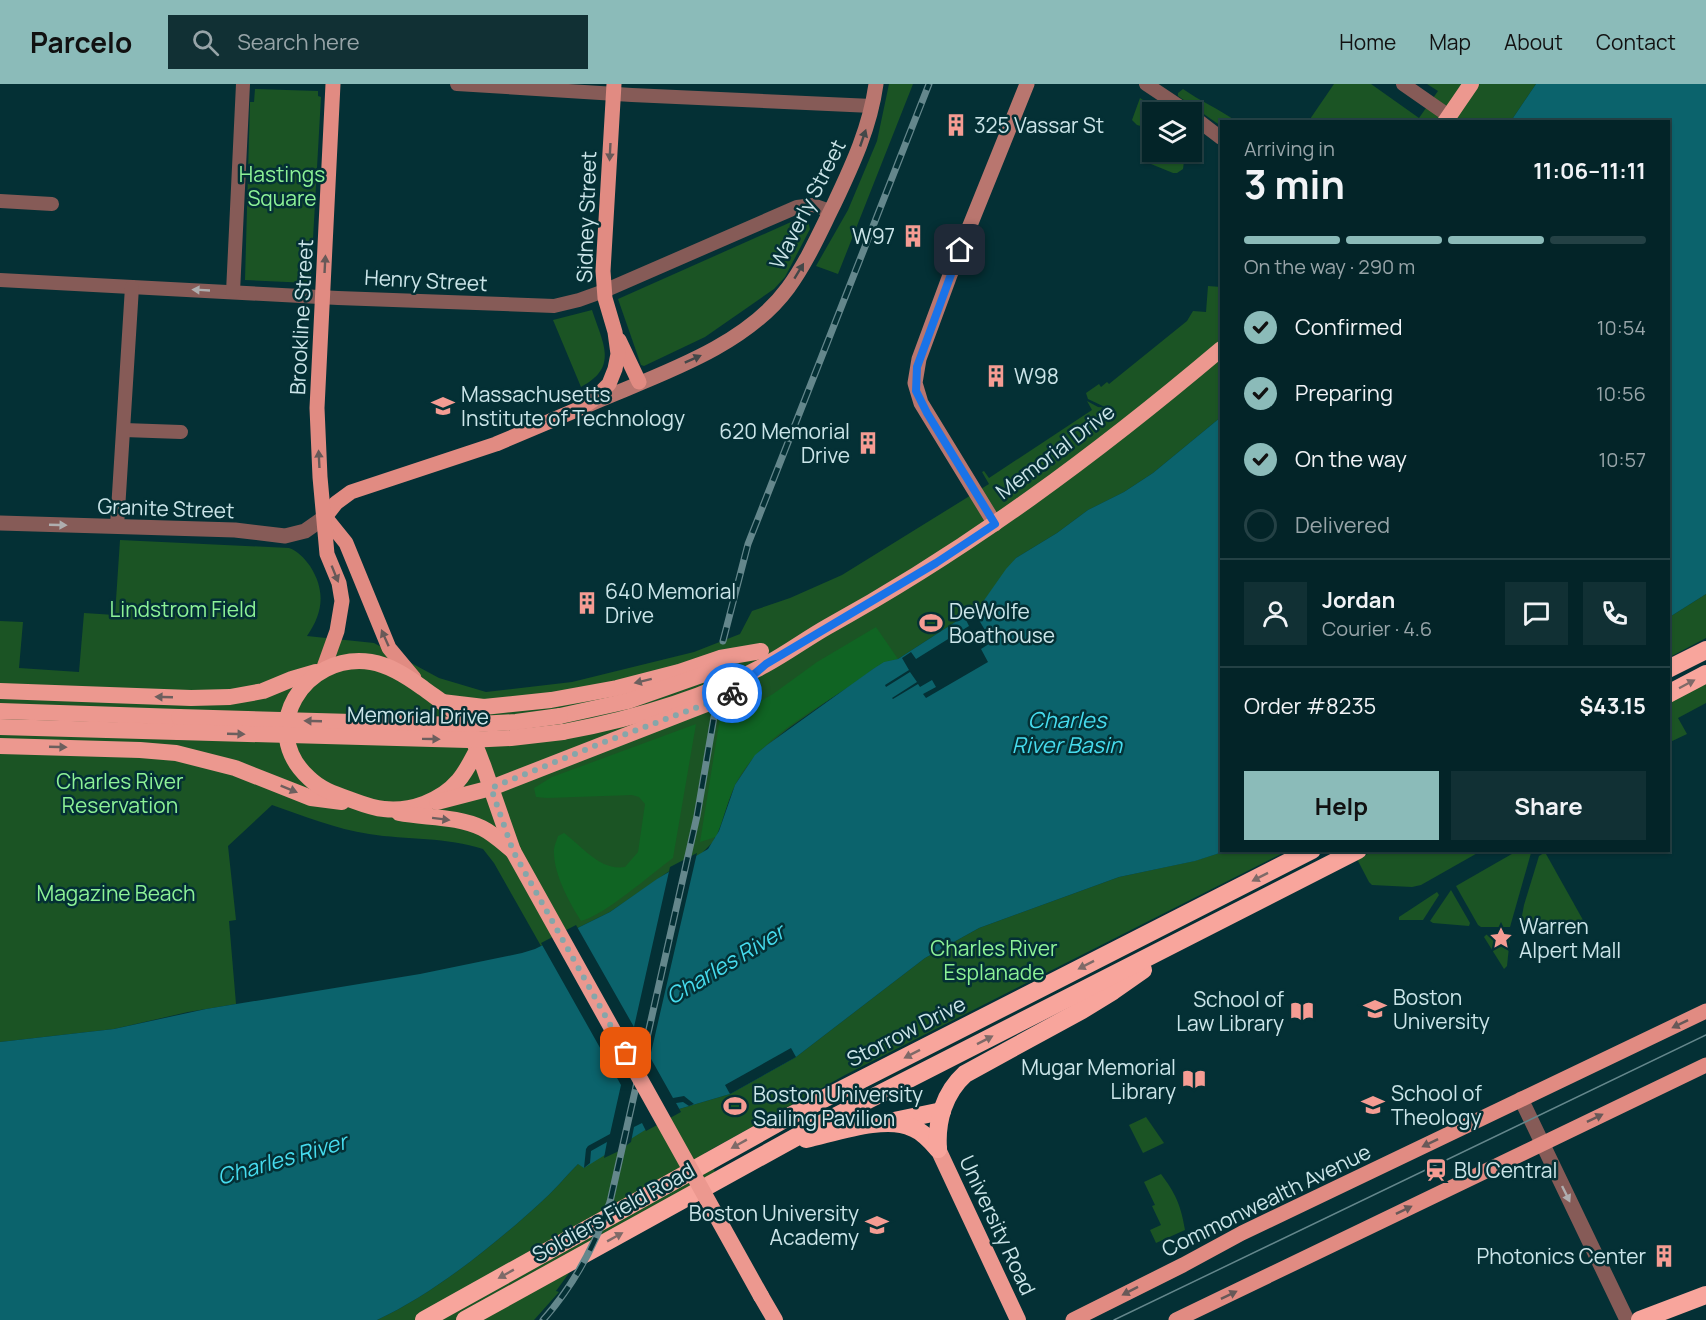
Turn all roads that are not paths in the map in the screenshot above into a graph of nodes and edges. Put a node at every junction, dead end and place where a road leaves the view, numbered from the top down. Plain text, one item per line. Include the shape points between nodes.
1 (243, 84) edge
2 (333, 84) edge
3 (457, 84) edge
4 (876, 84) edge
5 (1027, 84) edge
6 (1146, 84) edge
7 (1403, 84) edge
8 (1472, 84) edge
9 (613, 89) edge
10 (1172, 102) edge
11 (872, 105) junction
12 (1447, 119) edge
13 (1202, 123) edge
14 (1220, 137) edge
15 (0, 201) edge
16 (52, 204) dead end
17 (830, 211) junction
18 (0, 280) edge
19 (132, 287) junction
20 (604, 291) junction
21 (233, 292) junction
22 (323, 297) junction
23 (615, 332) junction
24 (1220, 350) edge
25 (639, 382) junction
26 (581, 408) junction
27 (124, 430) junction
28 (181, 432) dead end
29 (325, 517) junction
30 (0, 523) edge
31 (995, 524) junction
32 (117, 526) junction
33 (1706, 650) edge
34 (764, 658) junction
35 (1670, 668) edge
36 (323, 670) junction
37 (1706, 674) edge
38 (418, 685) junction
39 (0, 691) edge
40 (1670, 693) edge
41 (441, 702) junction
42 (0, 711) edge
43 (178, 725) junction
44 (0, 727) edge
45 (0, 746) edge
46 (477, 750) junction
47 (491, 788) junction
48 (358, 802) junction
49 (413, 807) junction
50 (383, 809) junction
51 (513, 851) junction
52 (1308, 852) edge
53 (1354, 852) edge
54 (1191, 935) junction
55 (1706, 1011) edge
56 (1706, 1065) edge
57 (1521, 1100) junction
58 (942, 1111) junction
59 (884, 1123) junction
60 (1542, 1143) junction
61 (783, 1144) junction
62 (938, 1149) junction
63 (714, 1157) joint
64 (1706, 1295) edge
65 (1623, 1313) edge
66 (424, 1320) edge
67 (465, 1320) edge
68 (775, 1320) edge
69 (1018, 1320) edge
70 (1073, 1320) edge
71 (1176, 1320) edge
72 (1640, 1320) edge

1 - 21 street
22 -> 2 main road, Brookline Street
3 - 9 street
4 - 11 main road, Waverly Street
5 - 31 main road via 944,290 915,375 921,403
6 - 10 street
7 - 12 street
8 - 12 highway
9 - 11 street
9 -> 20 main road, Sidney Street
17 -> 11 main road, Waverly Street via 858,153
13 - 14 street
15 - 16 street
17 - 20 street, Henry Street via 813,205 798,207
25 -> 17 main road, Waverly Street via 723,345 762,316 796,276
18 - 19 street, Henry Street
21 -> 19 street, Henry Street
19 - 27 street
20 - 22 street, Henry Street via 562,304 537,306
20 - 23 main road, Sidney Street
21 - 22 street, Henry Street
29 -> 22 main road, Brookline Street via 317,408
23 - 25 main road
23 - 26 main road, Sidney Street via 618,354 613,376 599,395
24 - 31 highway, Memorial Drive via 1079,463
25 - 26 main road, Waverly Street
26 - 29 main road, Waverly Street via 484,449 355,491 340,500
27 - 28 street
27 - 32 street
29 - 32 street, Granite Street via 305,531 288,535
29 -> 36 main road, Brookline Street via 327,554 342,601 337,632
38 -> 29 main road via 389,648 346,543
30 -> 32 street, Granite Street
31 - 34 highway, Memorial Drive via 815,634
33 - 35 highway
34 -> 41 highway via 720,658 617,688 551,700 484,707
34 - 43 highway, Memorial Drive, bridge via 562,724
34 - 47 highway via 730,694
36 - 38 highway via 343,663 371,662
36 -> 39 highway via 263,691 230,697
36 - 48 highway via 303,686 290,708 286,727 289,746 310,780
40 -> 37 highway
38 - 41 highway
41 - 46 highway via 462,720
42 - 43 highway, Memorial Drive
43 - 44 highway, Memorial Drive
45 -> 48 highway via 176,753 235,768 311,798
46 - 47 highway
46 - 49 highway via 451,788 436,799
47 - 49 highway
47 - 51 highway
48 - 50 highway
49 - 50 highway
50 -> 51 highway via 471,824 489,832
51 - 68 highway, bridge
52 -> 63 highway, Storrow Drive
53 - 54 highway, Storrow Drive
54 - 58 highway via 1113,991 965,1074 950,1091
61 -> 54 highway, Storrow Drive
55 -> 57 main road, Commonwealth Avenue
60 -> 56 main road
57 - 60 street
57 -> 70 main road, Commonwealth Avenue via 1242,1233
58 - 59 highway
58 - 62 highway
59 - 61 highway
59 - 62 highway via 914,1128
60 -> 65 street
71 -> 60 main road
67 -> 61 highway, Soldiers Field Road
62 - 69 highway, University Road
63 -> 66 highway, Soldiers Field Road
64 - 72 highway

